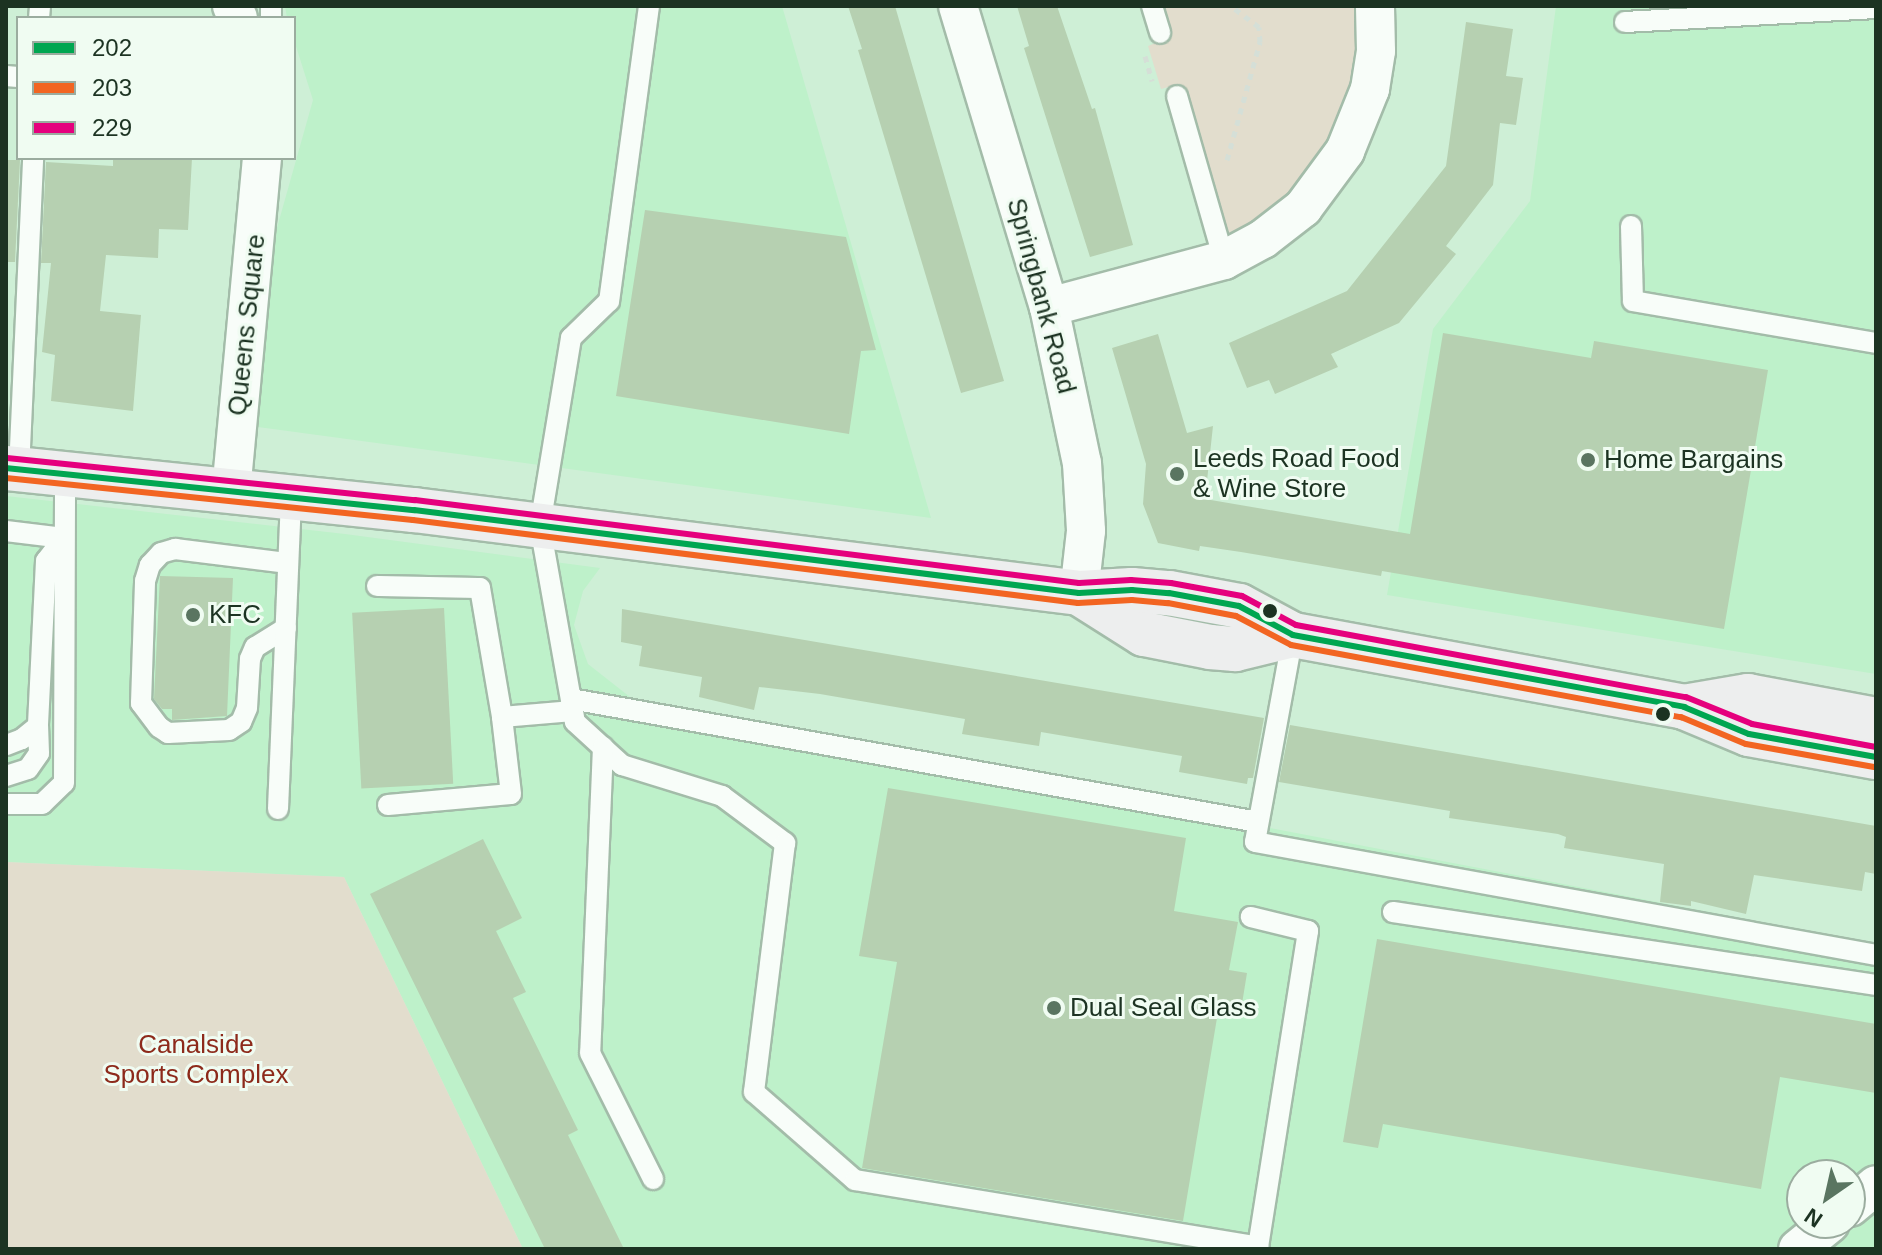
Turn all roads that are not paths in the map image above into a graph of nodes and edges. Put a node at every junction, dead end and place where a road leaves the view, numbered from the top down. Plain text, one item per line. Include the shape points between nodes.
1 (649, 6) edge
2 (958, 6) edge
3 (1152, 6) edge
4 (1375, 6) edge
5 (1876, 8) edge
6 (1625, 22) dead end
7 (1160, 33) road end
8 (1177, 96) road end
9 (33, 160) edge
10 (262, 160) edge
11 (1631, 226) dead end
12 (1224, 260) junction
13 (1049, 307) junction
14 (1876, 343) edge
15 (12, 469) edge
16 (65, 475) junction
17 (231, 492) junction
18 (291, 497) junction
19 (540, 526) junction
20 (6, 531) edge
21 (64, 538) junction
22 (288, 563) junction
23 (377, 586) dead end
24 (1079, 593) junction
25 (286, 628) junction
26 (1293, 635) junction
27 (572, 705) junction
28 (1684, 707) junction
29 (502, 717) junction
30 (1876, 720) edge
31 (38, 726) junction
32 (6, 745) edge
33 (603, 747) junction
34 (1876, 757) edge
35 (6, 776) edge
36 (6, 804) edge
37 (388, 805) dead end
38 (278, 809) dead end
39 (1258, 822) junction
40 (1393, 912) dead end
41 (1251, 917) dead end
42 (1876, 955) edge
43 (1876, 985) edge
44 (653, 1179) dead end

1 - 19 lane via 609,301 571,338
2 - 13 street, Springbank Road
3 - 7 lane
4 - 12 street via 1370,89 1345,151 1303,208
5 - 6 lane
8 - 12 lane
9 - 15 lane
10 - 17 street, Queens Square
11 - 14 lane via 1633,301
12 - 13 street
13 - 24 street, Springbank Road via 1082,463 1086,531
15 - 16 main road
16 - 17 main road
16 - 21 lane
17 - 18 main road
18 - 19 main road
18 - 22 lane
19 - 24 main road
19 - 27 lane
20 - 21 lane
21 - 31 lane via 46,561
21 - 36 lane via 64,783 42,804
22 - 25 lane
22 - 25 lane via 175,549 161,553 145,581 141,703 168,733 229,730 241,722 247,708 255,647
23 - 29 lane via 480,588
24 - 26 main road via 1144,634 1210,647 1235,649
25 - 38 lane
26 - 28 main road
26 - 39 lane
27 - 29 lane
27 - 33 lane via 575,722
27 - 39 lane
28 - 30 main road via 1748,696
28 - 34 main road via 1749,734
29 - 37 lane via 511,794
31 - 32 lane
31 - 35 lane via 39,753 28,769
33 - 41 lane via 622,765 722,796 785,843 754,1092 855,1180 1258,1247 1308,931
33 - 44 lane via 590,1053
39 - 42 lane via 1255,842
40 - 43 lane

